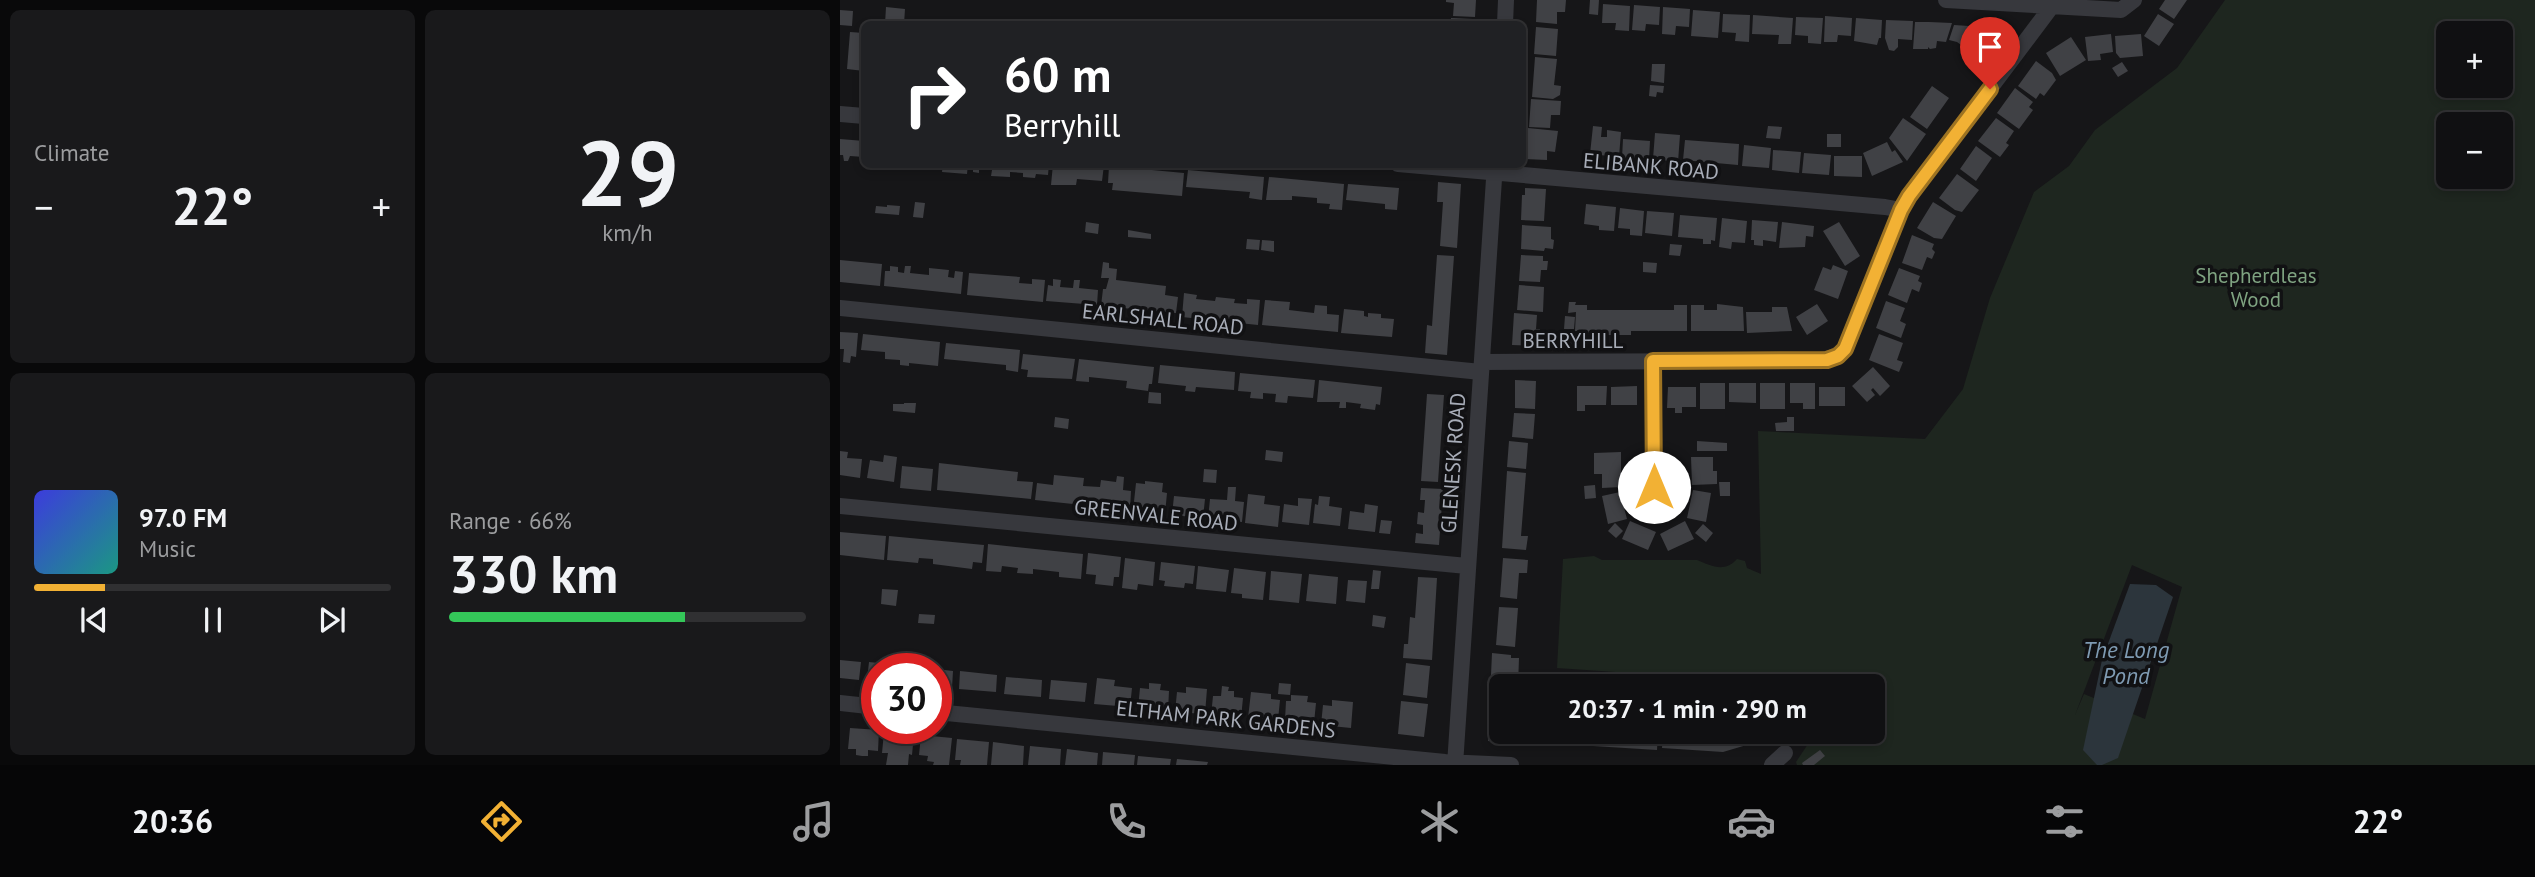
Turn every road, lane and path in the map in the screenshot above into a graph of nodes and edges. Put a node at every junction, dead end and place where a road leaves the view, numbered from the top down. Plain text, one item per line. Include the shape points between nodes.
1 (1506, 0) edge
2 (1946, 0) edge
3 (1963, 0) edge
4 (2134, 0) edge
5 (2052, 6) junction
6 (1504, 21) edge
7 (840, 114) edge
8 (861, 116) edge
9 (1476, 168) edge
10 (1495, 169) edge
11 (1901, 210) junction
12 (840, 308) edge
13 (1653, 361) junction
14 (1481, 367) junction
15 (1654, 487) dead end
16 (840, 506) edge
17 (1467, 566) junction
18 (840, 703) edge
19 (861, 705) edge
20 (952, 714) edge
21 (1785, 753) dead end
22 (1455, 764) edge
23 (1511, 765) edge
24 (1772, 765) edge

1 - 6 street
2 - 3 street
3 - 5 street
4 - 5 street via 2121,10
5 - 11 street, BERRYHILL
7 - 8 street
9 - 10 street, ELIBANK ROAD
10 - 11 street, ELIBANK ROAD
10 - 14 street, GLENESK ROAD
11 - 13 street, BERRYHILL via 1845,349 1838,356 1827,360
12 - 14 street, EARLSHALL ROAD
13 - 14 street, BERRYHILL
13 - 15 street
14 - 17 street, GLENESK ROAD
16 - 17 street, GREENVALE ROAD
17 - 22 street, GLENESK ROAD
18 - 19 street
20 - 22 street, ELTHAM PARK GARDENS
21 - 24 street
22 - 23 street, ELTHAM PARK GARDENS

